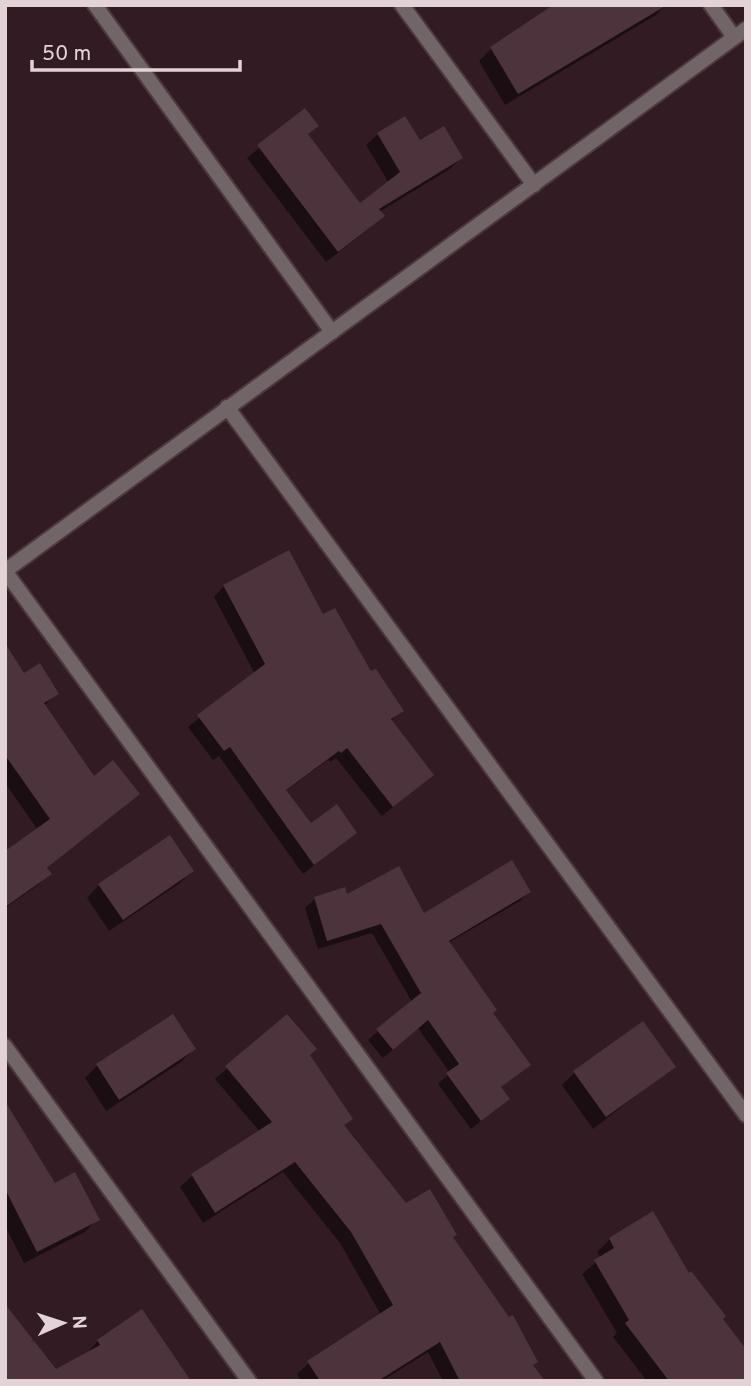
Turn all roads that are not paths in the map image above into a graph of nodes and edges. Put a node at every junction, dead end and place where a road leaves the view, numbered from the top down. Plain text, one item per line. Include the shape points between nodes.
1 (94, 5) edge
2 (402, 5) edge
3 (710, 5) edge
4 (740, 33) edge
5 (534, 185) junction
6 (332, 332) junction
7 (227, 407) junction
8 (5, 571) edge
9 (5, 1046) edge
10 (746, 1115) edge
11 (249, 1381) edge
12 (596, 1381) edge

1 - 6 street
2 - 5 street
3 - 4 street
4 - 5 street
5 - 6 street
6 - 7 street
7 - 8 street
7 - 10 street
8 - 12 street
9 - 11 street

